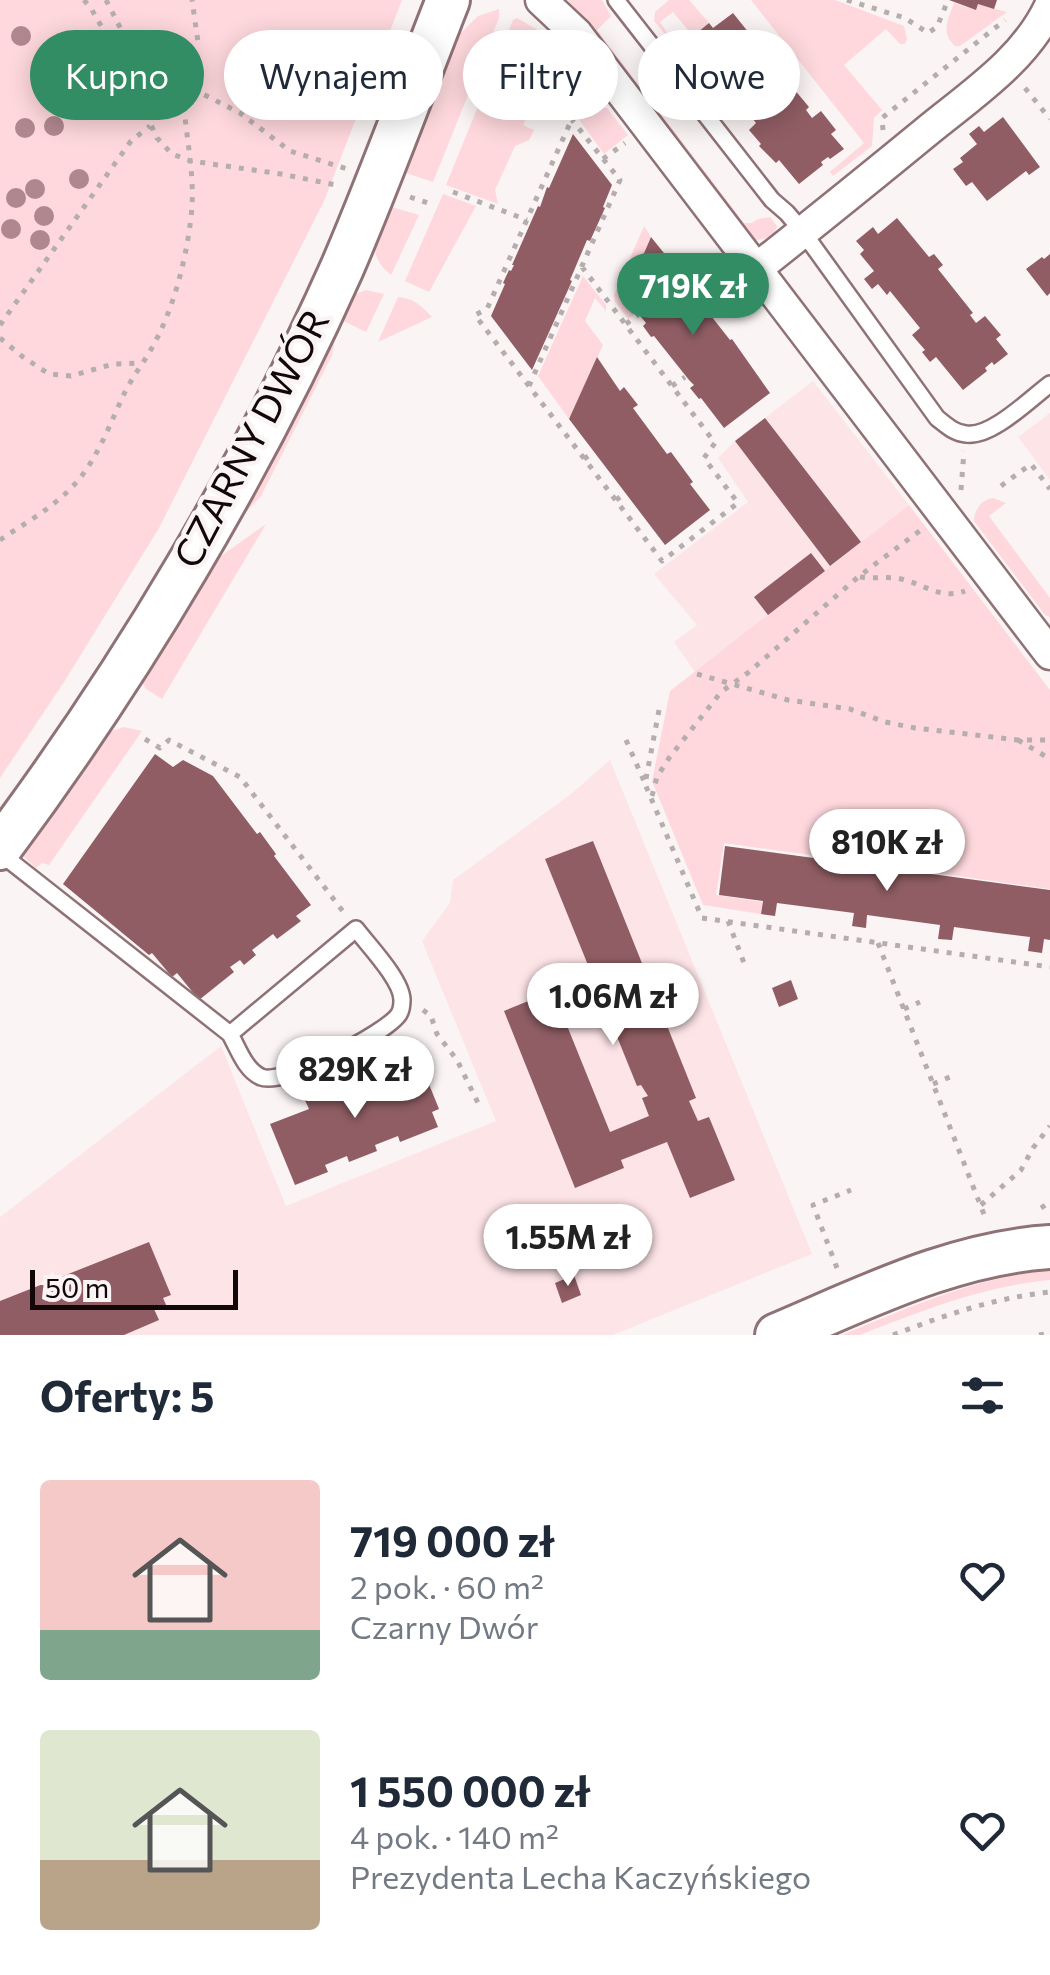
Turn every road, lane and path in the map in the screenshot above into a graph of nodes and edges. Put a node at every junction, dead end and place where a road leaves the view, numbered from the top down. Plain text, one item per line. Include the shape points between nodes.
1 (84, 0) edge
2 (106, 0) edge
3 (192, 0) edge
4 (448, 0) edge
5 (541, 0) edge
6 (616, 0) edge
7 (847, 0) edge
8 (948, 0) edge
9 (1050, 6) edge
10 (1006, 20) dead end
11 (123, 30) edge
12 (196, 30) edge
13 (1020, 81) dead end
14 (204, 95) edge
15 (187, 120) edge
16 (572, 120) edge
17 (573, 120) edge
18 (1050, 120) edge
19 (150, 126) junction
20 (635, 136) dead end
21 (883, 140) dead end
22 (604, 159) junction
23 (191, 161) junction
24 (453, 192) dead end
25 (526, 220) junction
26 (803, 232) junction
27 (582, 267) junction
28 (756, 269) junction
29 (638, 316) dead end
30 (626, 324) junction
31 (0, 325) edge
32 (0, 338) edge
33 (142, 363) junction
34 (685, 377) dead end
35 (1050, 384) edge
36 (529, 386) junction
37 (672, 386) junction
38 (969, 436) junction
39 (594, 452) dead end
40 (584, 459) junction
41 (1002, 486) dead end
42 (1050, 490) edge
43 (960, 492) dead end
44 (626, 493) dead end
45 (616, 500) junction
46 (929, 523) dead end
47 (0, 540) edge
48 (858, 577) junction
49 (977, 586) dead end
50 (1050, 654) edge
51 (697, 674) dead end
52 (732, 684) junction
53 (660, 710) dead end
54 (145, 739) dead end
55 (626, 740) dead end
56 (1018, 740) junction
57 (1050, 740) edge
58 (1050, 760) edge
59 (645, 784) junction
60 (652, 798) junction
61 (0, 851) edge
62 (728, 921) junction
63 (356, 929) junction
64 (878, 943) junction
65 (744, 963) dead end
66 (1050, 967) edge
67 (402, 995) junction
68 (920, 1002) dead end
69 (904, 1009) junction
70 (230, 1034) junction
71 (950, 1077) dead end
72 (933, 1084) junction
73 (480, 1105) dead end
74 (1050, 1126) edge
75 (851, 1190) dead end
76 (1050, 1202) edge
77 (980, 1204) junction
78 (985, 1217) dead end
79 (1045, 1228) edge
80 (838, 1268) dead end
81 (1050, 1292) edge
82 (1050, 1333) edge
83 (776, 1335) edge
84 (895, 1335) edge
85 (1038, 1335) edge

1 - 19 path
2 - 11 path
3 - 12 path
4 - 61 main road, CZARNY DWÓR via 342,267 256,442 111,688
5 - 28 street via 577,34
6 - 26 lane
7 - 8 path via 928,33
9 - 26 street via 1023,50
10 - 21 path via 882,118
13 - 18 path
14 - 23 path via 290,150 346,167 357,182 339,186
15 - 23 path
16 - 25 path
17 - 22 path
19 - 23 path via 164,147
19 - 31 path via 131,141
20 - 22 path
22 - 27 path via 620,180
23 - 33 path via 184,258
24 - 25 path
25 - 36 path via 500,286 474,315
26 - 28 street
26 - 38 lane via 937,418
27 - 30 path
27 - 36 path
28 - 50 street
29 - 30 path
30 - 37 path
32 - 33 path via 49,374
33 - 47 path via 80,478
34 - 37 path
35 - 38 lane via 992,429
36 - 40 path
37 - 45 path via 715,443 704,458 738,502 662,561
38 - 43 path
39 - 40 path
40 - 45 path
41 - 42 path via 1031,464
44 - 45 path
46 - 48 path
48 - 49 path via 901,579 942,594
48 - 52 path
51 - 52 path
52 - 56 path via 915,728
52 - 60 path via 669,758
53 - 59 path
54 - 63 path via 160,748 169,740 240,777
55 - 59 path
56 - 57 path
56 - 58 path
59 - 60 path
60 - 62 path via 702,918
61 - 70 lane
62 - 64 path
62 - 65 path
63 - 67 lane
63 - 70 lane
64 - 66 path
64 - 69 path
67 - 70 lane via 389,1024 336,1056 280,1078 256,1075
67 - 73 path via 431,1016
68 - 69 path
69 - 72 path
71 - 72 path
72 - 77 path
74 - 77 path via 1021,1170
75 - 80 path via 813,1205
76 - 79 path
77 - 78 path
79 - 83 main road via 1003,1253 936,1270
81 - 84 path via 980,1304
82 - 85 path

